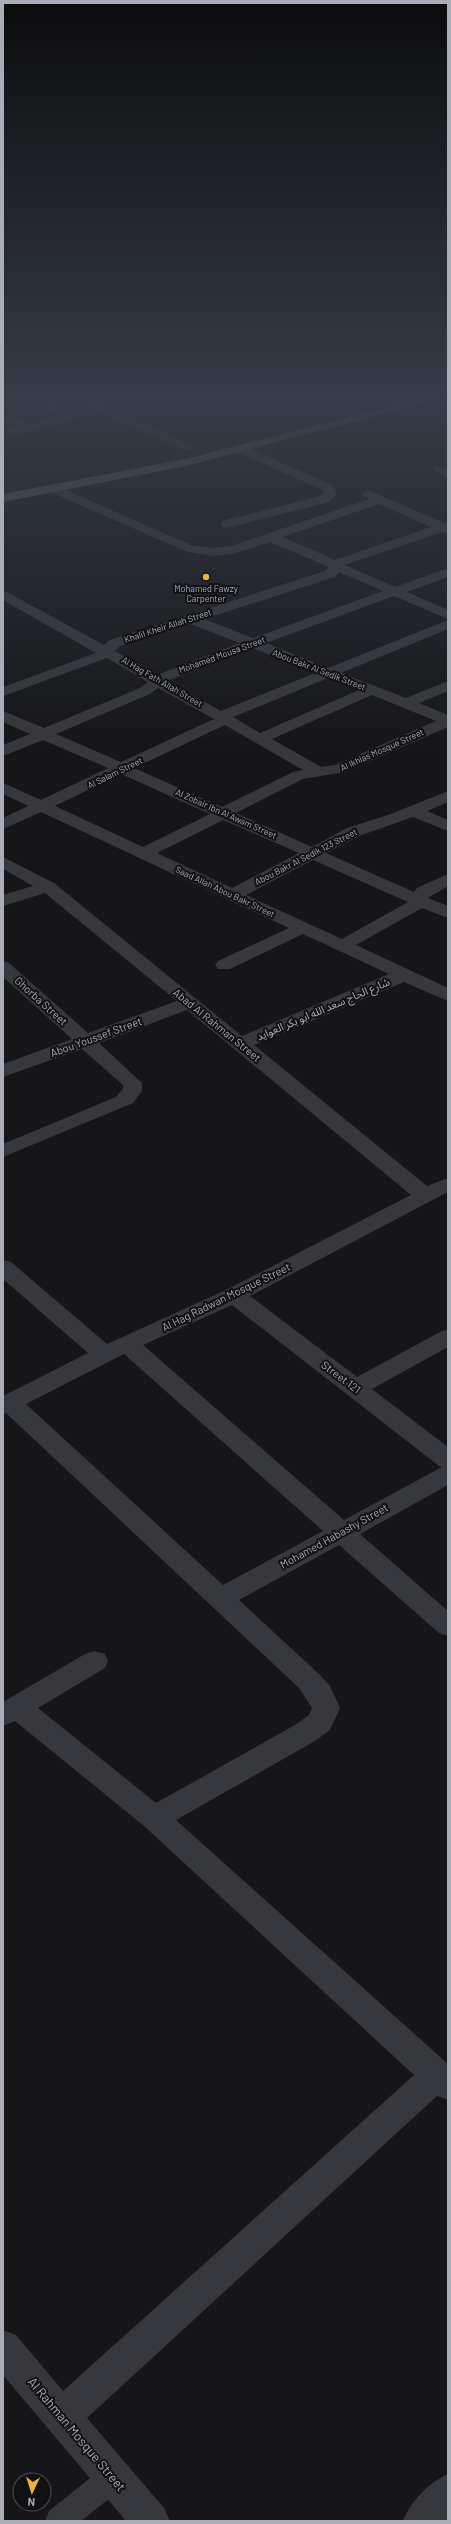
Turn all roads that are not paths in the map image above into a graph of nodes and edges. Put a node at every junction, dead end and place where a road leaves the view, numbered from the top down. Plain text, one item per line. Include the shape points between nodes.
1 (106, 512) edge
2 (275, 512) edge
3 (345, 512) edge
4 (407, 512) edge
5 (227, 524) dead end
6 (446, 528) edge
7 (271, 537) junction
8 (336, 566) junction
9 (448, 572) edge
10 (397, 593) junction
11 (3, 594) edge
12 (10, 605) edge
13 (448, 615) edge
14 (190, 619) junction
15 (448, 624) edge
16 (253, 644) junction
17 (106, 650) junction
18 (328, 673) junction
19 (158, 680) junction
20 (448, 685) edge
21 (372, 690) junction
22 (3, 692) edge
23 (406, 704) junction
24 (3, 716) edge
25 (224, 717) junction
26 (448, 720) edge
27 (43, 734) junction
28 (261, 738) junction
29 (3, 751) edge
30 (124, 768) junction
31 (320, 772) junction
32 (3, 788) edge
33 (448, 796) edge
34 (43, 807) junction
35 (223, 812) junction
36 (415, 812) junction
37 (3, 824) edge
38 (448, 826) edge
39 (314, 852) junction
40 (142, 854) junction
41 (3, 862) edge
42 (448, 879) edge
43 (48, 887) junction
44 (232, 895) junction
45 (419, 900) junction
46 (3, 901) edge
47 (448, 913) edge
48 (302, 928) junction
49 (342, 946) junction
50 (224, 965) dead end
51 (3, 967) edge
52 (406, 974) junction
53 (448, 995) edge
54 (190, 1003) junction
55 (85, 1041) junction
56 (240, 1044) junction
57 (3, 1071) edge
58 (3, 1151) edge
59 (448, 1184) edge
60 (426, 1196) junction
61 (3, 1267) edge
62 (234, 1295) junction
63 (448, 1337) edge
64 (127, 1344) junction
65 (104, 1354) junction
66 (356, 1388) junction
67 (7, 1404) edge
68 (448, 1460) edge
69 (448, 1474) edge
70 (341, 1532) junction
71 (220, 1599) junction
72 (448, 1626) edge
73 (95, 1662) dead end
74 (10, 1711) edge
75 (154, 1818) junction
76 (442, 2080) edge
77 (3, 2348) edge
78 (62, 2416) junction
79 (114, 2477) junction
80 (448, 2493) edge
81 (69, 2518) edge
82 (151, 2521) edge
83 (422, 2521) edge

1 - 7 street via 188,548 213,552 233,550
2 - 5 street
3 - 7 street
4 - 6 street
6 - 8 street, Khalil Kheir Allah Street via 344,560
7 - 8 street
8 - 10 street
8 - 14 street, Khalil Kheir Allah Street via 330,574
9 - 10 street, Mohamed Mousa Street
10 - 13 street
10 - 16 street, Mohamed Mousa Street
11 - 12 street, Al Hag Fath Allah Street
12 - 17 street, Al Hag Fath Allah Street
14 - 16 street, Abou Bakr Al Sedik Street
14 - 17 street, Khalil Kheir Allah Street via 115,643
15 - 18 street, Al Salam Street
16 - 18 street, Abou Bakr Al Sedik Street
16 - 19 street, Mohamed Mousa Street
17 - 19 street, Al Hag Fath Allah Street
17 - 22 street, Khalil Kheir Allah Street via 99,658
18 - 21 street, Abou Bakr Al Sedik Street
18 - 25 street, Al Salam Street
19 - 25 street, Al Hag Fath Allah Street
19 - 27 street, Mohamed Mousa Street via 144,691
20 - 23 street
21 - 23 street, Abou Bakr Al Sedik Street
21 - 28 street
23 - 26 street, Abou Bakr Al Sedik Street
24 - 27 street, Al Zobair Ibn Al Awam Street
25 - 28 street, Al Hag Fath Allah Street
25 - 30 street, Al Salam Street
26 - 31 street, Al Ikhlas Mosque Street via 339,769
27 - 29 street, Mohamed Mousa Street
27 - 30 street, Al Zobair Ibn Al Awam Street
28 - 31 street, Al Hag Fath Allah Street
30 - 34 street, Al Salam Street
30 - 35 street, Al Zobair Ibn Al Awam Street
31 - 35 street, Al Ikhlas Mosque Street via 299,775
32 - 34 street, Saad Allah Abou Bakr Street
33 - 36 street, Abou Bakr Al Sedik 123 Street
34 - 37 street, Al Salam Street
34 - 40 street, Saad Allah Abou Bakr Street
35 - 39 street, Al Zobair Ibn Al Awam Street
35 - 40 street, Al Ikhlas Mosque Street
36 - 38 street
36 - 39 street, Abou Bakr Al Sedik 123 Street via 353,832
39 - 44 street, Abou Bakr Al Sedik 123 Street
39 - 45 street, Al Zobair Ibn Al Awam Street
40 - 44 street, Saad Allah Abou Bakr Street
41 - 43 street, Abad Al Rahman Street
42 - 45 street via 423,892
43 - 46 street
43 - 54 street, Abad Al Rahman Street
44 - 48 street, Saad Allah Abou Bakr Street
45 - 47 street, Al Zobair Ibn Al Awam Street
45 - 49 street via 414,906
48 - 49 street, Saad Allah Abou Bakr Street
48 - 50 street
49 - 52 street, Saad Allah Abou Bakr Street
51 - 55 street, Ghorba Street
52 - 53 street, Saad Allah Abou Bakr Street
52 - 56 street, شارع الحاج سعد الله ابو بكر العوايد
54 - 55 street, Abou Youssef Street
54 - 56 street, Abad Al Rahman Street
55 - 57 street, Abou Youssef Street
55 - 58 street, Ghorba Street via 132,1083 133,1093 123,1101
56 - 60 street, Abad Al Rahman Street
59 - 60 street, Al Hag Radwan Mosque Street
60 - 62 street, Al Hag Radwan Mosque Street
61 - 65 street
62 - 64 street, Al Hag Radwan Mosque Street
62 - 66 street, Street 121
63 - 66 street
64 - 65 street, Al Hag Radwan Mosque Street
64 - 70 street
65 - 67 street, Al Hag Radwan Mosque Street
66 - 68 street, Street 121
67 - 71 street
69 - 70 street, Mohamed Habashy Street
70 - 71 street, Mohamed Habashy Street
70 - 72 street
71 - 75 street via 309,1681 320,1694 326,1708 320,1722 305,1733
73 - 74 street
74 - 75 street
75 - 76 street
76 - 78 street
77 - 78 street, Al Rahman Mosque Street
78 - 79 street, Al Rahman Mosque Street
79 - 81 lane
79 - 82 street, Al Rahman Mosque Street
80 - 83 street

